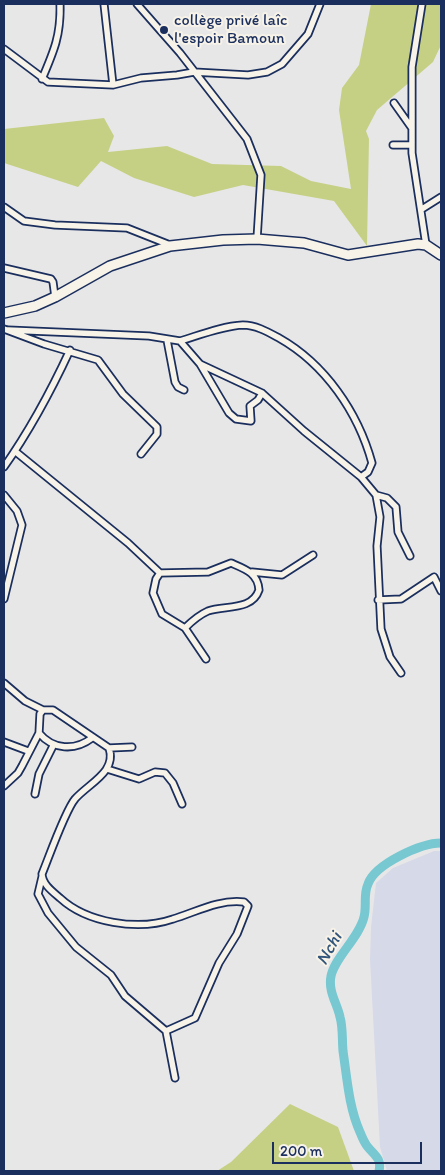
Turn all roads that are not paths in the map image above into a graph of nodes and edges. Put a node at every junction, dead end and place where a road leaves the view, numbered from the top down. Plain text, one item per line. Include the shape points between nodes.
1 (60, 4) edge
2 (104, 4) edge
3 (137, 4) edge
4 (320, 4) edge
5 (422, 4) edge
6 (4, 49) edge
7 (194, 72) junction
8 (42, 79) junction
9 (113, 85) junction
10 (394, 103) dead end
11 (413, 131) junction
12 (394, 145) dead end
13 (412, 145) junction
14 (441, 197) edge
15 (4, 208) edge
16 (422, 209) junction
17 (257, 239) junction
18 (426, 245) junction
19 (170, 246) junction
20 (441, 255) edge
21 (4, 268) edge
22 (55, 297) junction
23 (4, 314) edge
24 (6, 329) edge
25 (167, 340) junction
26 (180, 341) junction
27 (70, 350) junction
28 (200, 364) junction
29 (184, 390) dead end
30 (262, 393) junction
31 (16, 452) junction
32 (141, 454) dead end
33 (4, 467) edge
34 (361, 477) junction
35 (4, 495) edge
36 (376, 495) junction
37 (313, 555) dead end
38 (410, 556) dead end
39 (251, 572) junction
40 (160, 573) junction
41 (441, 591) edge
42 (4, 599) edge
43 (378, 600) junction
44 (186, 628) junction
45 (206, 659) dead end
46 (402, 673) dead end
47 (4, 683) edge
48 (43, 710) junction
49 (39, 733) junction
50 (92, 738) junction
51 (4, 742) edge
52 (53, 746) junction
53 (132, 747) dead end
54 (109, 748) junction
55 (28, 751) junction
56 (108, 769) junction
57 (4, 786) edge
58 (35, 794) dead end
59 (182, 804) dead end
60 (42, 877) junction
61 (166, 1031) junction
62 (175, 1078) dead end

1 - 8 street via 58,42
2 - 9 street
3 - 7 street
4 - 7 street via 308,34 275,69 248,75
5 - 11 street via 412,67
6 - 8 street
7 - 9 street
7 - 17 street via 247,140 259,166 262,183
8 - 9 street via 57,83
10 - 11 street
11 - 13 street
12 - 13 street
13 - 16 street via 414,177
14 - 16 street
15 - 19 street via 24,221 127,228
16 - 18 street
17 - 18 main road via 304,243 348,255 405,245
17 - 19 main road
18 - 20 main road
19 - 22 main road via 110,266
21 - 22 street via 51,278
22 - 23 main road
24 - 25 street via 149,336
24 - 27 street
25 - 26 street
25 - 29 street via 172,375 178,387
26 - 28 street
26 - 34 street via 245,325 269,332 295,347 329,380 362,433 372,463
27 - 31 street via 56,382
27 - 32 street via 101,362 123,394 157,427 157,434
28 - 30 street
28 - 30 street via 229,413 236,419 251,421 250,406
30 - 34 street
31 - 33 street
31 - 40 street
34 - 36 street
35 - 42 street via 18,511 22,525
36 - 38 street via 387,498 396,507 398,532
36 - 43 street via 380,517
37 - 39 street via 282,575
39 - 40 street via 231,563 208,572
39 - 44 street via 259,590 253,600 202,614
40 - 44 street via 153,587 155,602 162,614
41 - 43 street via 434,577 401,599
43 - 46 street via 384,641 390,657
44 - 45 street
47 - 48 street via 25,701
48 - 49 street
48 - 50 street via 58,713
49 - 52 street
49 - 55 street
50 - 52 street via 76,747
50 - 54 street
51 - 55 street
52 - 58 street via 39,774
53 - 54 street
54 - 56 street via 112,759
55 - 57 street via 18,773
56 - 59 street via 139,779 156,772 165,773
56 - 60 street via 74,800
60 - 61 street via 38,894 48,913 76,947 111,975 125,996
60 - 61 street via 49,888 71,907 111,921 159,923 220,903 242,901 248,906 195,1018
61 - 62 street

